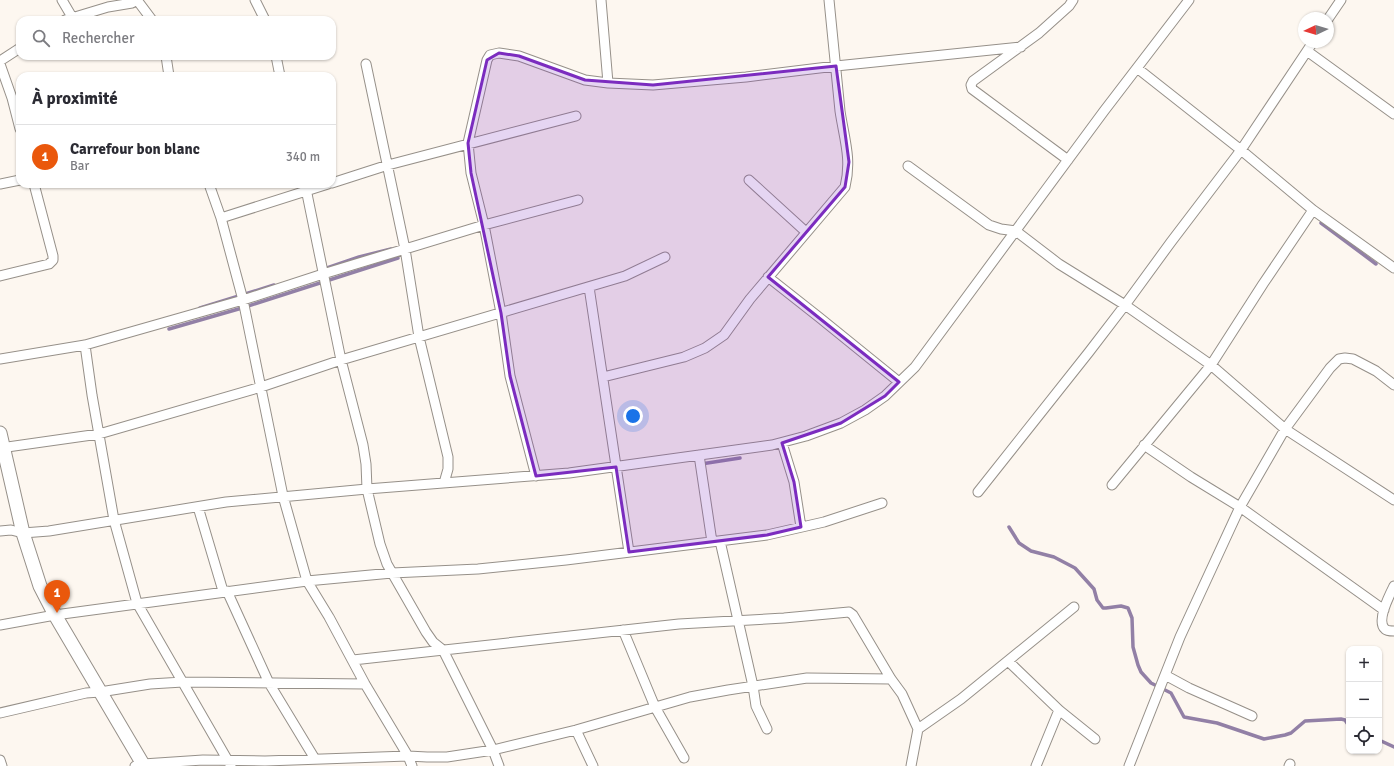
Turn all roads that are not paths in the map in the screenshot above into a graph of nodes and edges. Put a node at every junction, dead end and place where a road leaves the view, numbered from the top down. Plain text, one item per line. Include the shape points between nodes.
1 (62, 0) edge
2 (137, 0) edge
3 (256, 0) edge
4 (603, 0) edge
5 (829, 0) edge
6 (1073, 0) edge
7 (1189, 0) edge
8 (1341, 0) edge
9 (1333, 12) edge
10 (67, 16) edge
11 (75, 16) edge
12 (149, 16) edge
13 (263, 16) edge
14 (1021, 47) junction
15 (1309, 48) edge
16 (16, 51) edge
17 (1307, 51) junction
18 (167, 60) edge
19 (277, 60) edge
20 (0, 63) edge
21 (366, 64) dead end
22 (836, 66) junction
23 (1137, 68) junction
24 (168, 72) edge
25 (279, 72) edge
26 (608, 83) junction
27 (16, 114) edge
28 (1394, 114) edge
29 (576, 116) dead end
30 (468, 143) junction
31 (1241, 150) junction
32 (1068, 160) junction
33 (388, 165) junction
34 (908, 166) dead end
35 (749, 180) dead end
36 (16, 181) edge
37 (336, 182) edge
38 (0, 184) edge
39 (35, 188) edge
40 (210, 188) edge
41 (303, 188) edge
42 (306, 188) edge
43 (578, 200) dead end
44 (1313, 210) junction
45 (221, 218) junction
46 (484, 225) junction
47 (1016, 231) junction
48 (806, 232) junction
49 (405, 249) junction
50 (665, 257) dead end
51 (1394, 268) edge
52 (323, 274) junction
53 (0, 276) edge
54 (768, 277) junction
55 (590, 287) junction
56 (243, 300) junction
57 (1125, 305) junction
58 (502, 313) junction
59 (419, 337) junction
60 (85, 345) junction
61 (0, 359) edge
62 (341, 360) junction
63 (1211, 365) junction
64 (603, 377) junction
65 (899, 382) junction
66 (1394, 386) edge
67 (261, 387) junction
68 (1285, 429) junction
69 (0, 433) edge
70 (99, 434) junction
71 (782, 443) junction
72 (1144, 445) junction
73 (2, 449) edge
74 (699, 456) junction
75 (616, 467) junction
76 (536, 476) junction
77 (444, 483) junction
78 (1112, 485) dead end
79 (367, 489) junction
80 (978, 492) dead end
81 (283, 496) junction
82 (1394, 500) edge
83 (882, 503) dead end
84 (198, 507) junction
85 (1240, 507) junction
86 (114, 520) junction
87 (801, 527) junction
88 (0, 530) edge
89 (23, 533) junction
90 (716, 541) junction
91 (629, 552) junction
92 (392, 573) junction
93 (307, 581) junction
94 (1394, 586) edge
95 (225, 591) junction
96 (137, 603) junction
97 (1074, 607) dead end
98 (1384, 610) junction
99 (55, 615) junction
100 (738, 621) junction
101 (0, 625) edge
102 (623, 630) junction
103 (1394, 631) edge
104 (443, 650) junction
105 (353, 660) junction
106 (1008, 661) junction
107 (1165, 675) junction
108 (891, 679) junction
109 (183, 682) junction
110 (269, 683) junction
111 (365, 684) junction
112 (753, 686) junction
113 (100, 692) junction
114 (655, 707) junction
115 (1059, 710) junction
116 (0, 713) edge
117 (1252, 716) dead end
118 (767, 729) dead end
119 (918, 729) junction
120 (576, 730) junction
121 (1095, 739) dead end
122 (493, 750) junction
123 (408, 756) junction
124 (684, 758) dead end
125 (315, 759) junction
126 (0, 760) edge
127 (229, 763) edge
128 (140, 765) edge
129 (2, 766) edge
130 (412, 766) edge
131 (499, 766) edge
132 (593, 766) edge
133 (911, 766) edge
134 (1036, 766) edge
135 (1129, 766) edge

1 - 10 street
2 - 11 street via 132,4 108,7
2 - 12 street
3 - 13 street
4 - 26 street
5 - 22 street
6 - 14 street
7 - 23 street
8 - 9 street
14 - 22 street
14 - 32 street via 973,81 972,89
15 - 17 street
16 - 20 street
17 - 28 street
17 - 31 street
18 - 24 street
19 - 25 street
20 - 27 street
21 - 33 street
22 - 26 street via 746,77 653,84
22 - 48 street via 849,162 848,175 845,187
23 - 31 street
23 - 32 street
26 - 30 street via 585,80 519,56 499,53 490,55
29 - 30 street
30 - 33 street
30 - 46 street via 471,173
31 - 44 street
31 - 57 street
32 - 47 street
33 - 37 street
33 - 49 street
34 - 47 street via 988,225
35 - 48 street
36 - 38 street
39 - 53 street via 52,260 49,264
40 - 45 street
41 - 45 street
42 - 52 street
43 - 46 street
44 - 51 street
44 - 63 street
45 - 56 street
46 - 49 street
46 - 58 street
47 - 57 street via 1059,264
47 - 65 street via 916,366
48 - 54 street
49 - 52 street
49 - 59 street
50 - 55 street via 625,276
52 - 56 street
52 - 62 street
54 - 64 street via 724,335 704,348 684,357
54 - 65 street
55 - 58 street
55 - 64 street
56 - 60 street
56 - 67 street
57 - 63 street
57 - 80 street
58 - 59 street
58 - 76 street via 510,376
59 - 62 street
59 - 77 street via 448,458
60 - 61 street
60 - 70 street
62 - 67 street
62 - 79 street via 363,445
63 - 68 street
63 - 72 street
64 - 75 street
65 - 71 street via 886,396 841,422
66 - 68 street via 1376,371 1353,359 1340,359 1330,368
67 - 70 street
67 - 81 street
68 - 82 street
68 - 85 street
69 - 73 main road
70 - 73 street
70 - 86 street
71 - 74 street
71 - 87 street via 794,482
72 - 78 street
72 - 85 street
73 - 89 main road
74 - 75 street
74 - 90 street
75 - 76 street
75 - 91 street
76 - 77 street
77 - 79 street
79 - 81 street
79 - 92 street via 380,544
81 - 84 street
81 - 93 street
83 - 87 street
84 - 86 street
84 - 95 street
85 - 98 street
85 - 107 street
86 - 89 street
86 - 96 street
87 - 90 street via 767,535
88 - 89 street
89 - 99 main road via 38,580
90 - 91 street
90 - 100 street
91 - 92 street via 478,569
92 - 93 street
92 - 104 street via 426,632
93 - 95 street
93 - 105 street
94 - 98 street
95 - 96 street
95 - 110 street
96 - 99 street
96 - 109 street
97 - 106 street
98 - 103 street via 1382,625 1384,629
99 - 101 street
99 - 113 main road
100 - 102 street
100 - 108 street via 850,612
100 - 112 street
102 - 104 street
102 - 114 street
104 - 105 street
104 - 122 street
105 - 111 street
106 - 115 street
106 - 119 street
107 - 117 street
107 - 135 street
108 - 112 street via 807,678
108 - 119 street via 902,694
109 - 110 street
109 - 113 street
109 - 127 street
110 - 111 street
110 - 125 street
111 - 123 street
112 - 114 street via 690,697
112 - 118 street via 756,706
113 - 116 street via 73,695
113 - 128 main road
114 - 120 street
114 - 124 street
115 - 121 street
115 - 134 street
119 - 133 street
120 - 122 street
120 - 132 street
122 - 123 street via 447,757
122 - 131 street
123 - 125 street
123 - 130 street
125 - 127 street
126 - 129 street
127 - 128 street via 203,760

